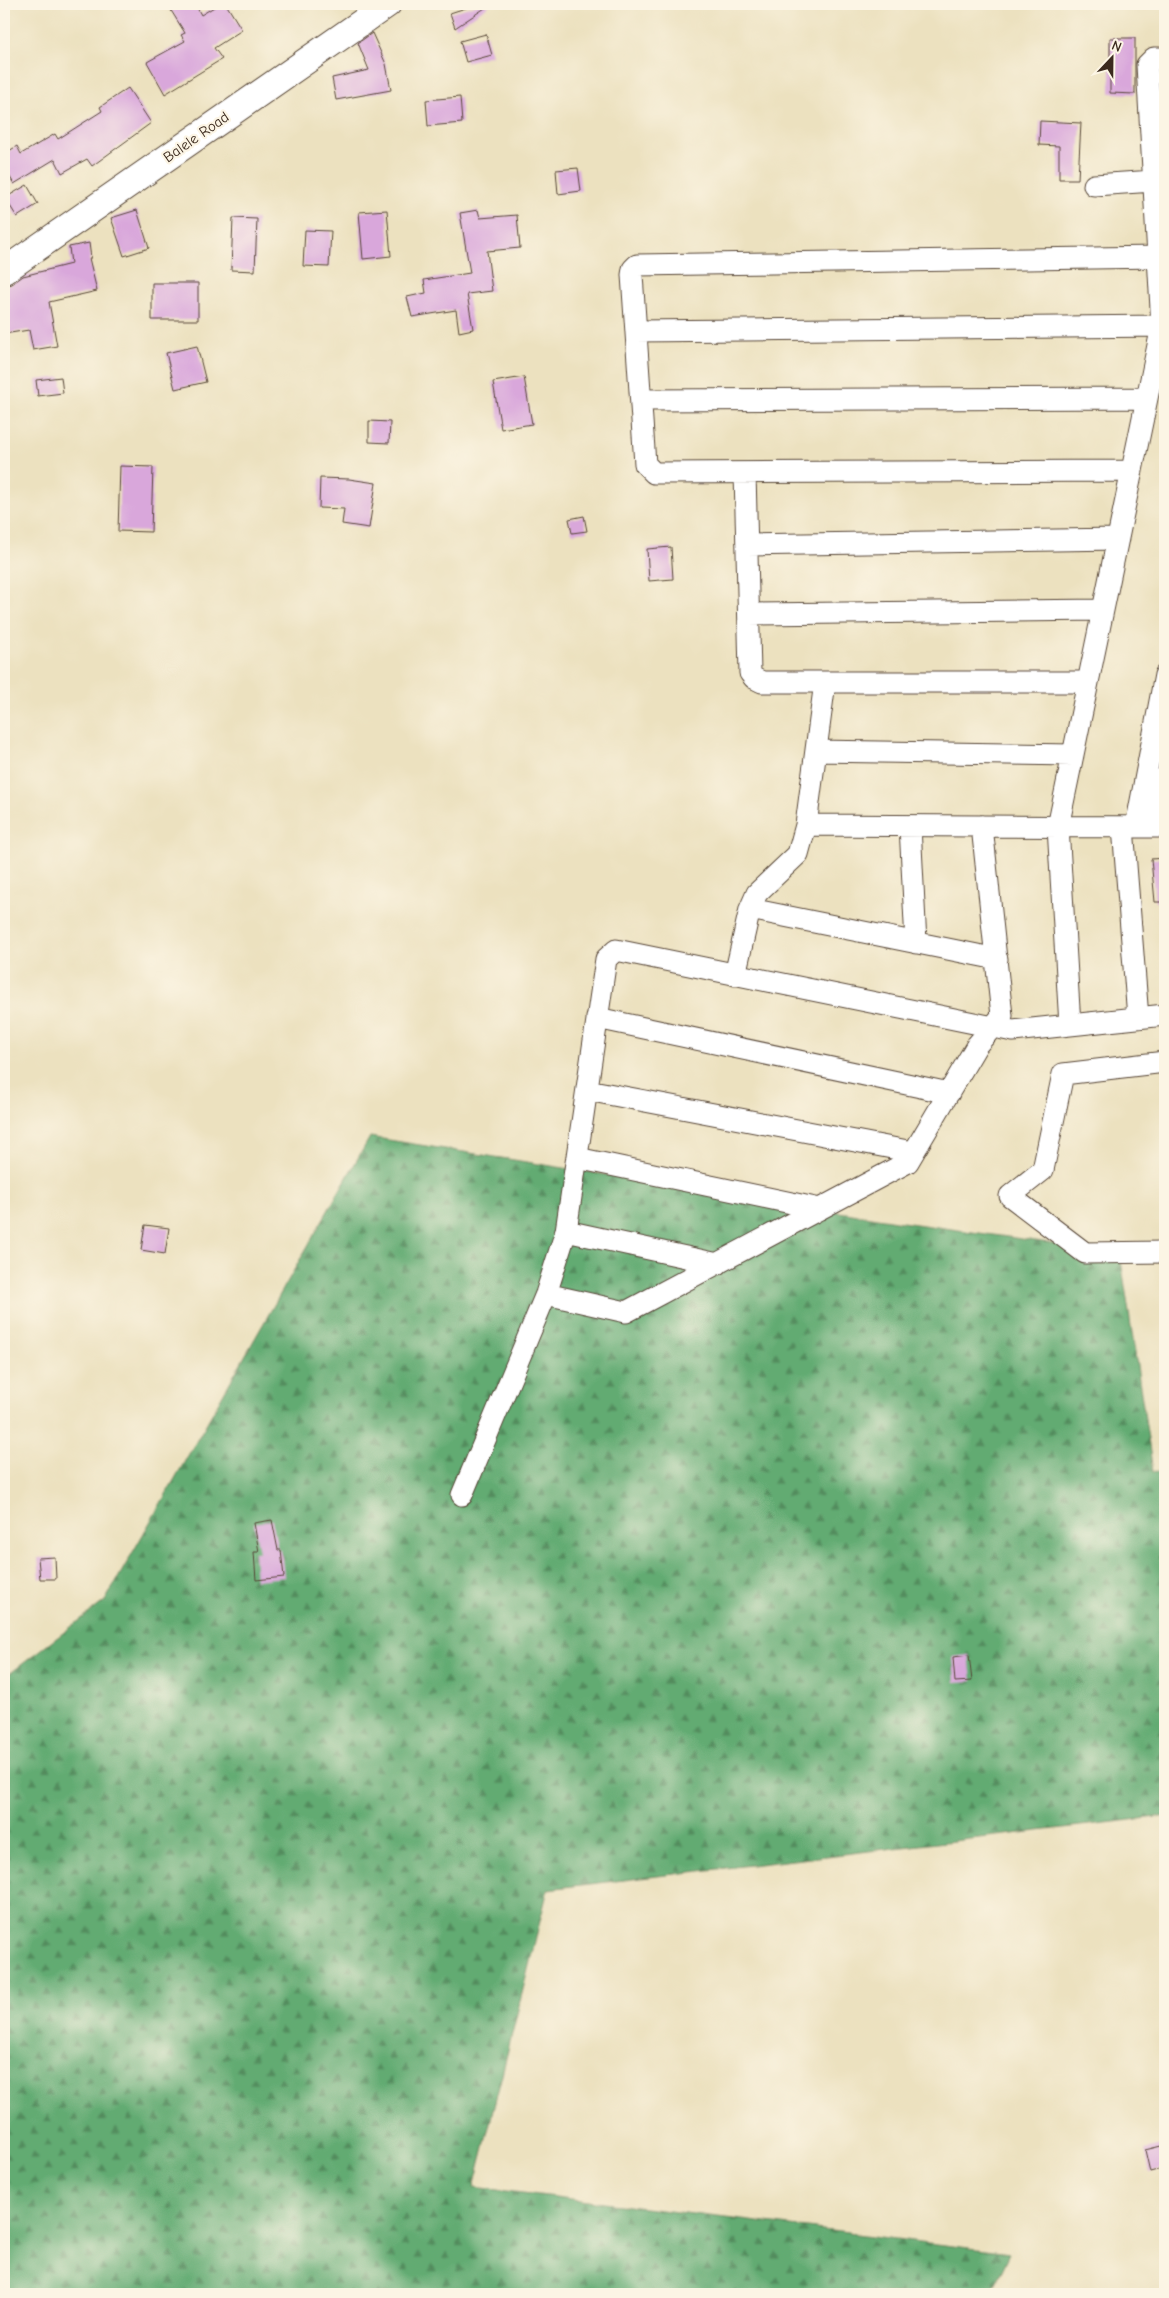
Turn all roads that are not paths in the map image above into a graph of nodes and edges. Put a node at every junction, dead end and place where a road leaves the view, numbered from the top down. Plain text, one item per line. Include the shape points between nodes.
1 (388, 4) edge
2 (1165, 58) edge
3 (1154, 181) junction
4 (1094, 185) dead end
5 (1158, 257) junction
6 (4, 271) edge
7 (1164, 326) edge
8 (636, 332) junction
9 (1147, 398) junction
10 (641, 400) junction
11 (1132, 471) junction
12 (745, 473) junction
13 (1118, 538) junction
14 (747, 545) junction
15 (1103, 610) junction
16 (749, 614) junction
17 (1165, 675) edge
18 (825, 682) junction
19 (1088, 682) junction
20 (816, 751) junction
21 (1073, 755) junction
22 (1165, 777) edge
23 (806, 825) junction
24 (910, 826) junction
25 (982, 826) junction
26 (1058, 827) junction
27 (1145, 827) edge
28 (750, 909) junction
29 (916, 943) junction
30 (997, 959) junction
31 (735, 975) junction
32 (1165, 1015) edge
33 (597, 1018) junction
34 (1138, 1018) junction
35 (1070, 1026) junction
36 (992, 1027) junction
37 (1165, 1062) edge
38 (587, 1090) junction
39 (949, 1093) junction
40 (913, 1152) junction
41 (577, 1158) junction
42 (820, 1209) junction
43 (566, 1231) junction
44 (1165, 1252) edge
45 (718, 1264) junction
46 (546, 1294) junction
47 (462, 1495) dead end

1 - 6 street, Balele Road
2 - 3 street via 1154,58 1147,65
3 - 4 street
3 - 5 street
5 - 7 street
5 - 8 street via 638,265 633,268 632,276
7 - 8 street
7 - 9 street
8 - 10 street
9 - 10 street
9 - 11 street
10 - 12 street via 645,464 654,473
11 - 12 street
11 - 13 street
12 - 14 street
13 - 14 street
13 - 15 street
14 - 16 street
15 - 16 street
15 - 19 street
16 - 18 street via 750,673 754,678 762,682
17 - 27 street
18 - 19 street
18 - 20 street
19 - 21 street
20 - 21 street
20 - 23 street
21 - 26 street
22 - 27 street
23 - 24 street
23 - 28 street via 798,854 757,893
24 - 25 street
24 - 29 street
25 - 26 street
25 - 30 street
26 - 27 street
26 - 35 street
27 - 34 street
28 - 29 street
28 - 31 street
29 - 30 street
30 - 36 street via 1002,1016
31 - 33 street via 616,950 606,959
31 - 36 street
32 - 34 street
33 - 38 street
33 - 39 street
34 - 35 street
35 - 36 street via 1013,1031
36 - 39 street via 977,1045
37 - 44 street via 1063,1074 1042,1170 1010,1196 1085,1253
38 - 40 street
38 - 41 street
39 - 40 street
40 - 42 street via 908,1162
41 - 42 street
41 - 43 street
42 - 45 street
43 - 45 street
43 - 46 street
45 - 46 street via 626,1312
46 - 47 street

